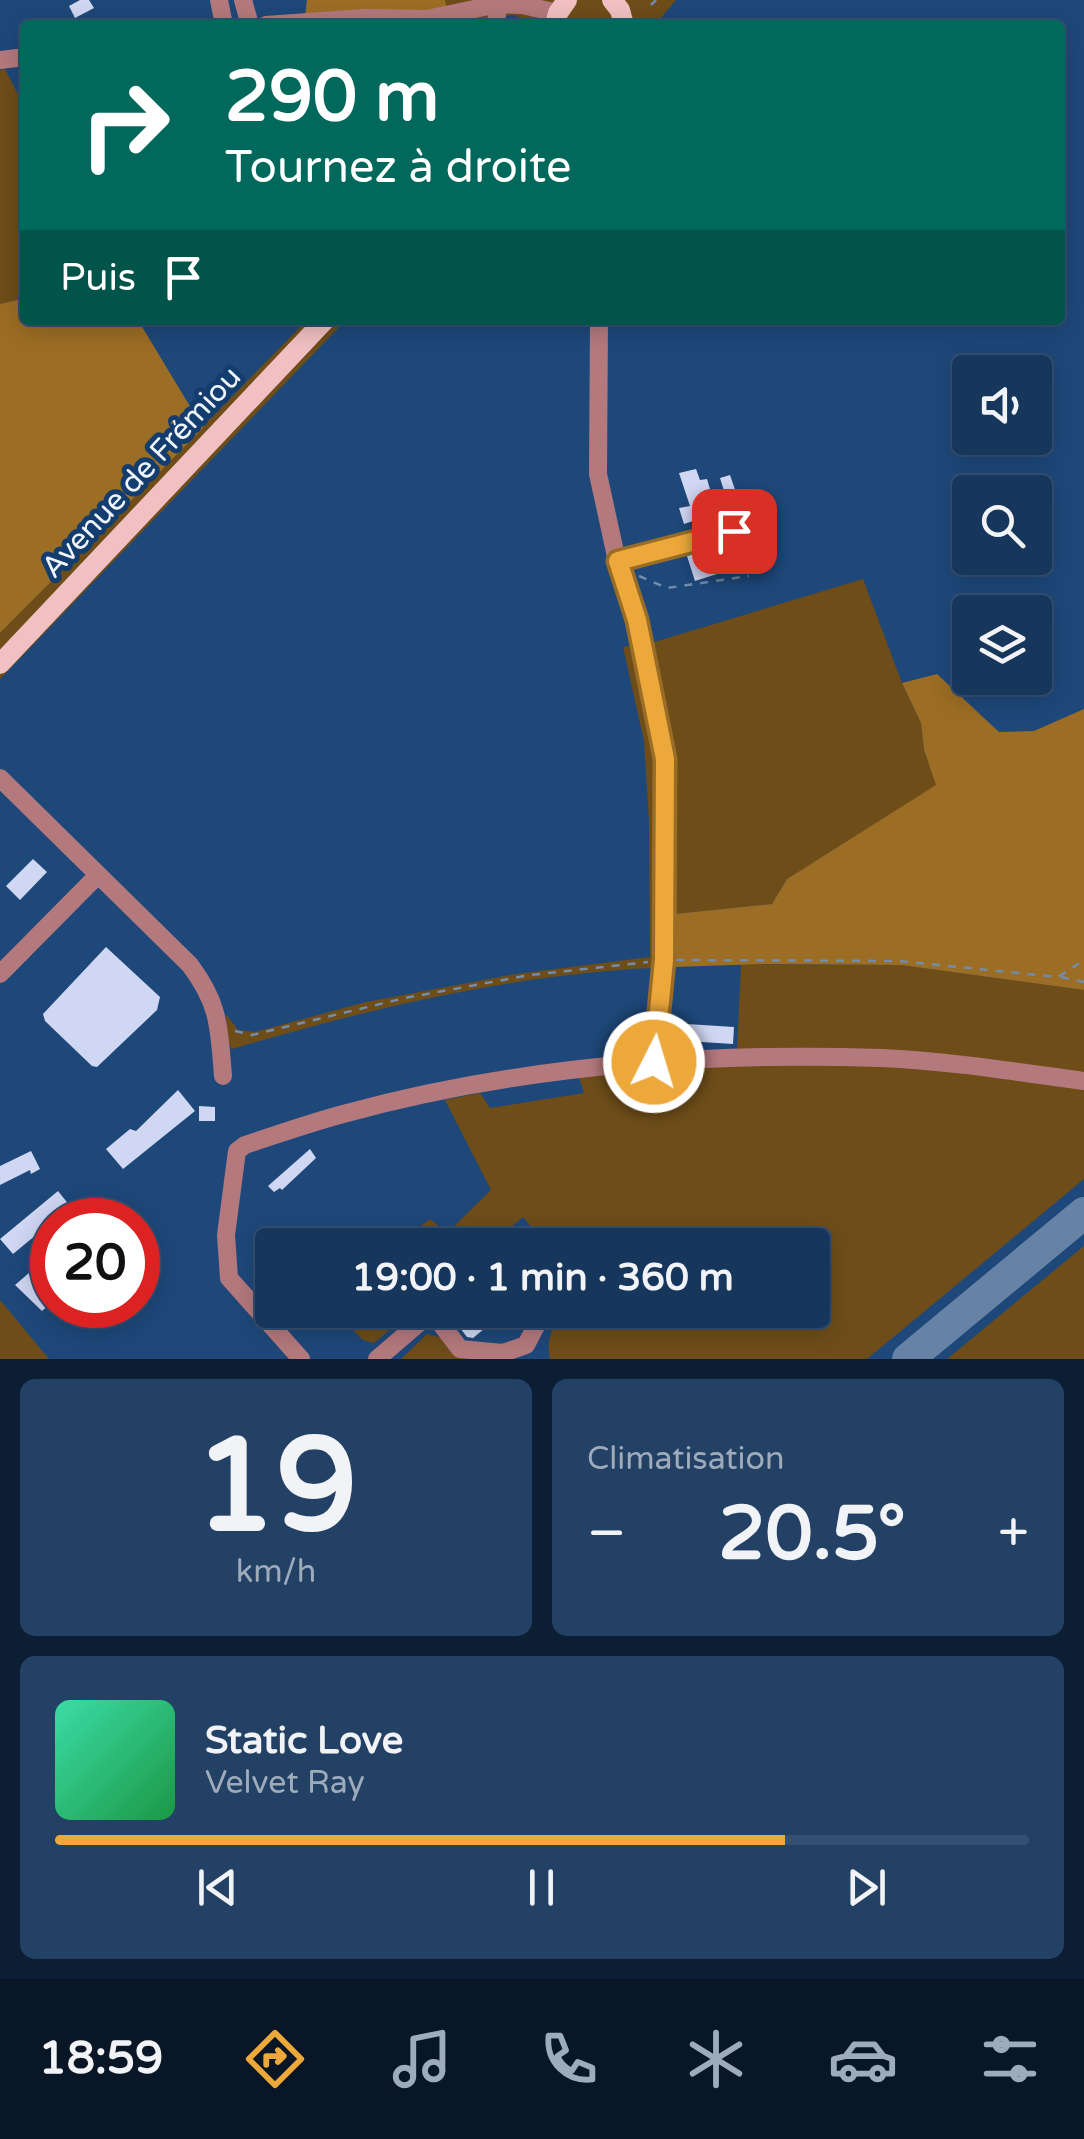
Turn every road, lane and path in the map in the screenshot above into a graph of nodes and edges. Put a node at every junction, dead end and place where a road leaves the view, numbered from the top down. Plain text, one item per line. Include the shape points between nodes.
1 (656, 0) edge
2 (498, 4) junction
3 (628, 8) edge
4 (560, 13) edge
5 (336, 20) edge
6 (496, 20) edge
7 (320, 325) edge
8 (599, 325) edge
9 (734, 531) dead end
10 (618, 561) junction
11 (749, 576) dead end
12 (0, 664) edge
13 (0, 778) edge
14 (98, 874) junction
15 (664, 960) junction
16 (1084, 960) edge
17 (0, 974) edge
18 (1058, 977) junction
19 (1084, 982) edge
20 (216, 1009) junction
21 (654, 1062) junction
22 (222, 1076) dead end
23 (1084, 1082) edge
24 (413, 1328) edge
25 (445, 1328) edge
26 (532, 1352) edge
27 (301, 1359) edge
28 (376, 1359) edge

1 - 3 path
2 - 4 street
2 - 5 street via 428,19
2 - 6 street
7 - 12 main road, Avenue de Frémiou
8 - 10 street via 598,474
9 - 10 street
10 - 11 path via 667,588
10 - 15 street via 665,759
13 - 14 street
14 - 17 street
14 - 20 street via 190,965
15 - 18 path via 899,961
15 - 20 path via 530,975 252,1035 234,1031
15 - 21 street
16 - 18 path
18 - 19 path
20 - 22 street
21 - 23 street via 884,1058
21 - 27 street via 460,1088 245,1145 238,1151 226,1235 229,1278
24 - 28 street
25 - 26 street via 460,1349

